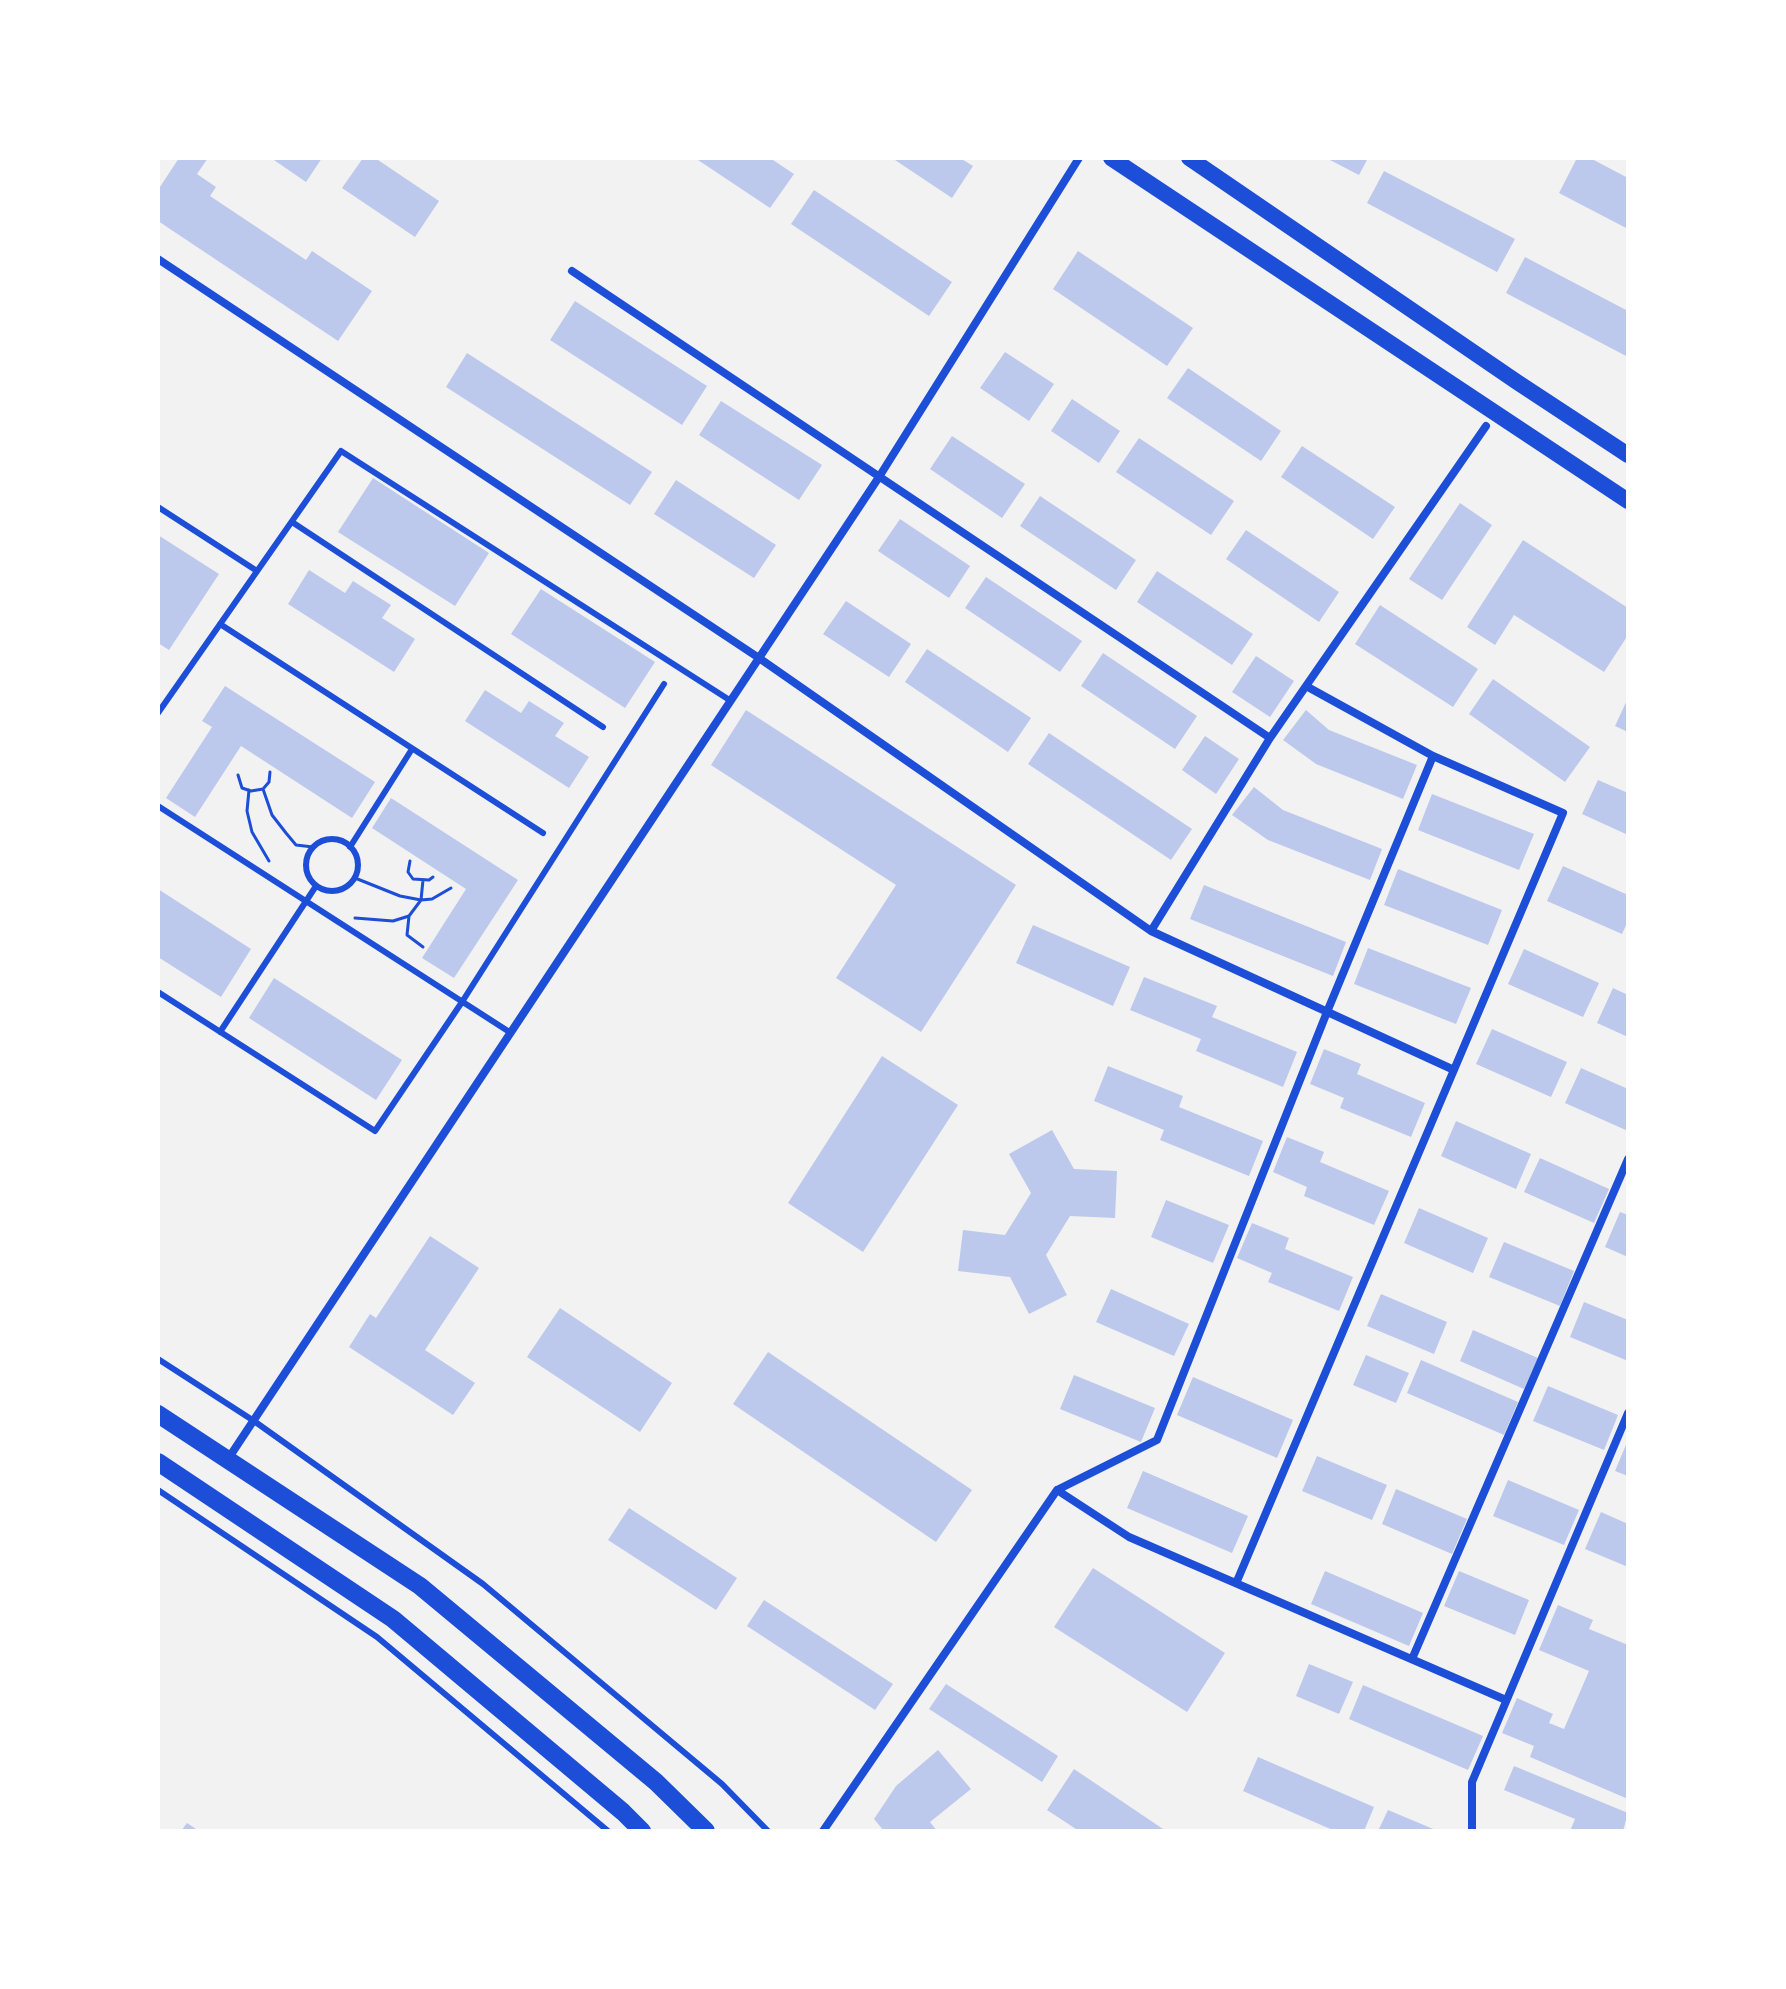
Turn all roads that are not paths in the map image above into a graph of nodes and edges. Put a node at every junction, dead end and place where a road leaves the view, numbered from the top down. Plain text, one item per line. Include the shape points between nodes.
1 (1079, 158) edge
2 (1111, 158) edge
3 (1189, 158) edge
4 (158, 259) edge
5 (572, 271) dead end
6 (1486, 426) dead end
7 (1628, 455) edge
8 (879, 477) junction
9 (1628, 501) edge
10 (158, 507) edge
11 (292, 522) junction
12 (257, 571) junction
13 (220, 624) junction
14 (759, 658) junction
15 (664, 684) dead end
16 (1306, 686) junction
17 (731, 701) junction
18 (158, 713) edge
19 (603, 727) dead end
20 (1270, 738) junction
21 (412, 749) junction
22 (1433, 756) junction
23 (158, 806) edge
24 (543, 833) dead end
25 (350, 847) junction
26 (316, 886) junction
27 (306, 901) junction
28 (1151, 931) junction
29 (158, 992) edge
30 (462, 1002) junction
31 (1327, 1012) junction
32 (220, 1032) junction
33 (511, 1033) junction
34 (1454, 1070) junction
35 (1628, 1159) edge
36 (158, 1359) edge
37 (1628, 1413) edge
38 (158, 1414) edge
39 (254, 1421) junction
40 (228, 1460) junction
41 (158, 1462) edge
42 (158, 1490) edge
43 (1057, 1490) junction
44 (1237, 1581) junction
45 (1412, 1659) junction
46 (1506, 1700) junction
47 (608, 1831) edge
48 (642, 1831) edge
49 (706, 1831) edge
50 (768, 1831) edge
51 (823, 1831) edge
52 (1472, 1831) edge

1 - 8 street
2 - 9 main road
3 - 7 main road
4 - 14 street
5 - 8 street
6 - 16 street
8 - 14 street
8 - 20 street
10 - 12 lane
11 - 12 lane
11 - 17 lane via 341,451
11 - 19 lane
12 - 13 lane
13 - 18 lane
13 - 21 lane
14 - 17 street
14 - 28 street
15 - 30 lane
16 - 20 street
16 - 22 street
17 - 33 street
20 - 28 street
21 - 24 lane
21 - 25 lane
22 - 31 street
22 - 34 street via 1563,813
23 - 27 lane
25 - 26 lane via 357,862 349,885 333,891
25 - 26 lane via 335,840 313,847 306,862
26 - 27 lane
27 - 30 lane
27 - 32 lane
28 - 31 street
29 - 32 lane
30 - 32 lane via 375,1131
30 - 33 lane
31 - 34 street
31 - 43 street via 1157,1440
33 - 39 street
34 - 44 street
35 - 45 street
36 - 39 lane
37 - 46 street
38 - 40 main road
39 - 40 street
39 - 50 lane via 483,1584 722,1784
40 - 49 main road via 420,1586 656,1782
41 - 48 main road via 393,1619
42 - 47 lane via 377,1637
43 - 44 street via 1129,1537
43 - 51 street
44 - 45 street
45 - 46 street
46 - 52 street via 1472,1782

